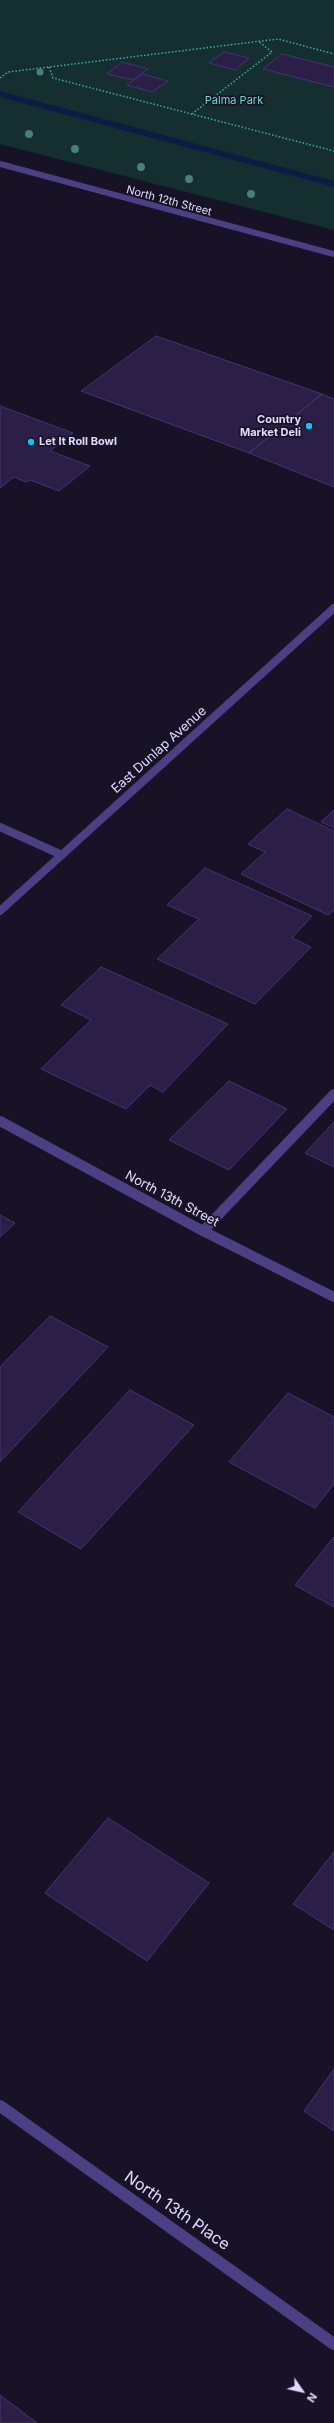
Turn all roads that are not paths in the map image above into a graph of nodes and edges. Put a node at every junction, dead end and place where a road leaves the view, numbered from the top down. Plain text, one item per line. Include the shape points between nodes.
1 (0, 164) edge
2 (334, 254) edge
3 (334, 608) edge
4 (0, 827) edge
5 (62, 856) junction
6 (0, 910) edge
7 (334, 1094) edge
8 (0, 1121) edge
9 (203, 1231) junction
10 (334, 1297) edge
11 (0, 2106) edge
12 (334, 2344) edge

1 - 2 street, North 12th Street
3 - 5 street, East Dunlap Avenue
4 - 5 street
5 - 6 street, East Dunlap Avenue
7 - 9 street
8 - 9 street, North 13th Street
9 - 10 street, North 13th Street
11 - 12 street, North 13th Place

